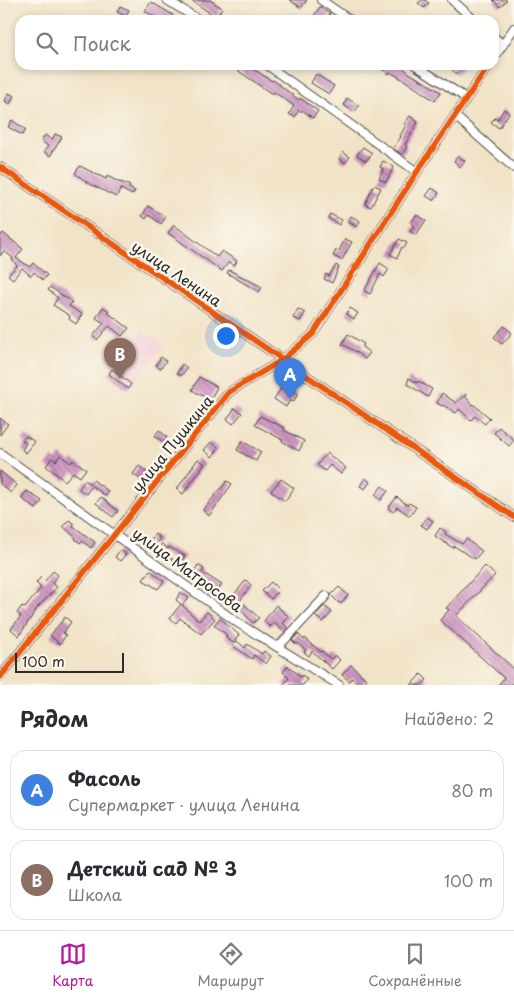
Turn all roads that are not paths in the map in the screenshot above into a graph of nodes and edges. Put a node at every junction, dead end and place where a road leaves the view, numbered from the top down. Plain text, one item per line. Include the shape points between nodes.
1 (167, 0) edge
2 (321, 0) edge
3 (452, 0) edge
4 (177, 2) edge
5 (192, 15) edge
6 (343, 15) edge
7 (468, 15) edge
8 (514, 28) edge
9 (499, 41) edge
10 (503, 45) junction
11 (499, 51) edge
12 (273, 70) edge
13 (423, 70) edge
14 (486, 70) edge
15 (466, 98) junction
16 (455, 116) junction
17 (0, 167) edge
18 (514, 168) edge
19 (417, 172) junction
20 (282, 360) junction
21 (0, 453) edge
22 (514, 516) edge
23 (115, 533) junction
24 (326, 596) dead end
25 (278, 647) junction
26 (0, 676) edge
27 (339, 685) edge

1 - 4 street
2 - 6 street
3 - 7 street
4 - 5 street
8 - 10 street
9 - 10 street
10 - 11 street
12 - 19 street
13 - 15 street
14 - 15 street, улица Пушкина
15 - 16 street, улица Пушкина
16 - 18 street
16 - 19 street, улица Пушкина
17 - 20 street, улица Ленина
19 - 20 street, улица Пушкина via 312,334
20 - 22 street, улица Ленина
20 - 23 street, улица Пушкина via 229,392
21 - 23 street, улица Матросова
23 - 25 street, улица Матросова via 238,623
23 - 26 street, улица Пушкина
24 - 25 street
25 - 27 street, улица Матросова

